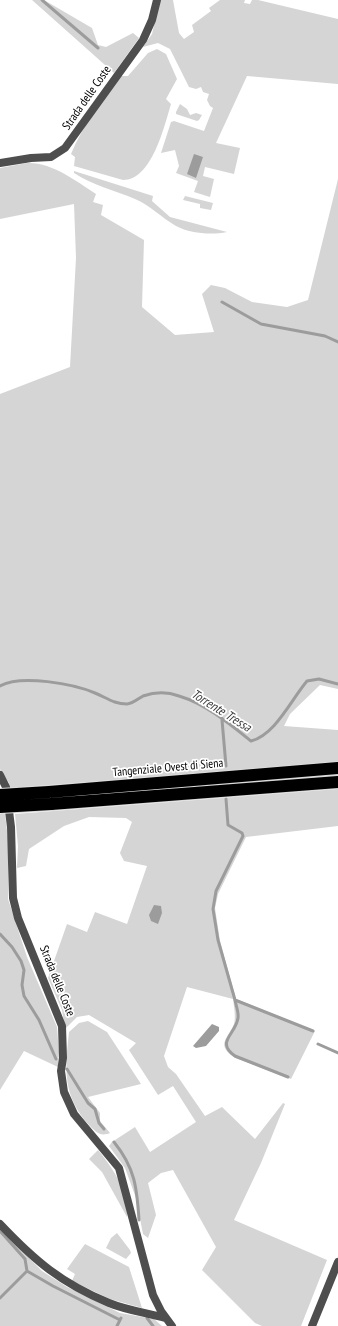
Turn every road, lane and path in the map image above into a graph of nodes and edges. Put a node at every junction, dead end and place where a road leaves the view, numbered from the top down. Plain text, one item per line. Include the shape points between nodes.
1 (157, 0) edge
2 (0, 163) edge
3 (338, 768) edge
4 (0, 775) edge
5 (338, 782) edge
6 (0, 795) edge
7 (50, 798) junction
8 (0, 808) edge
9 (0, 1224) edge
10 (338, 1262) edge
11 (165, 1318) junction
12 (172, 1326) edge
13 (312, 1326) edge

1 - 2 street, Strada delle Coste via 152,20 142,40 65,148 51,157
3 - 7 highway, Tangenziale Ovest di Siena
4 - 11 street, Strada delle Coste via 6,787 11,827 13,898 18,918 62,1026 61,1071 64,1092 74,1114 119,1168 153,1295
5 - 7 highway, Tangenziale Ovest di Siena
6 - 7 highway, Tangenziale Ovest di Siena, bridge
7 - 8 highway, Tangenziale Ovest di Siena, bridge
9 - 11 street via 46,1269 71,1284 110,1303
10 - 13 street
11 - 12 street, Strada delle Coste

